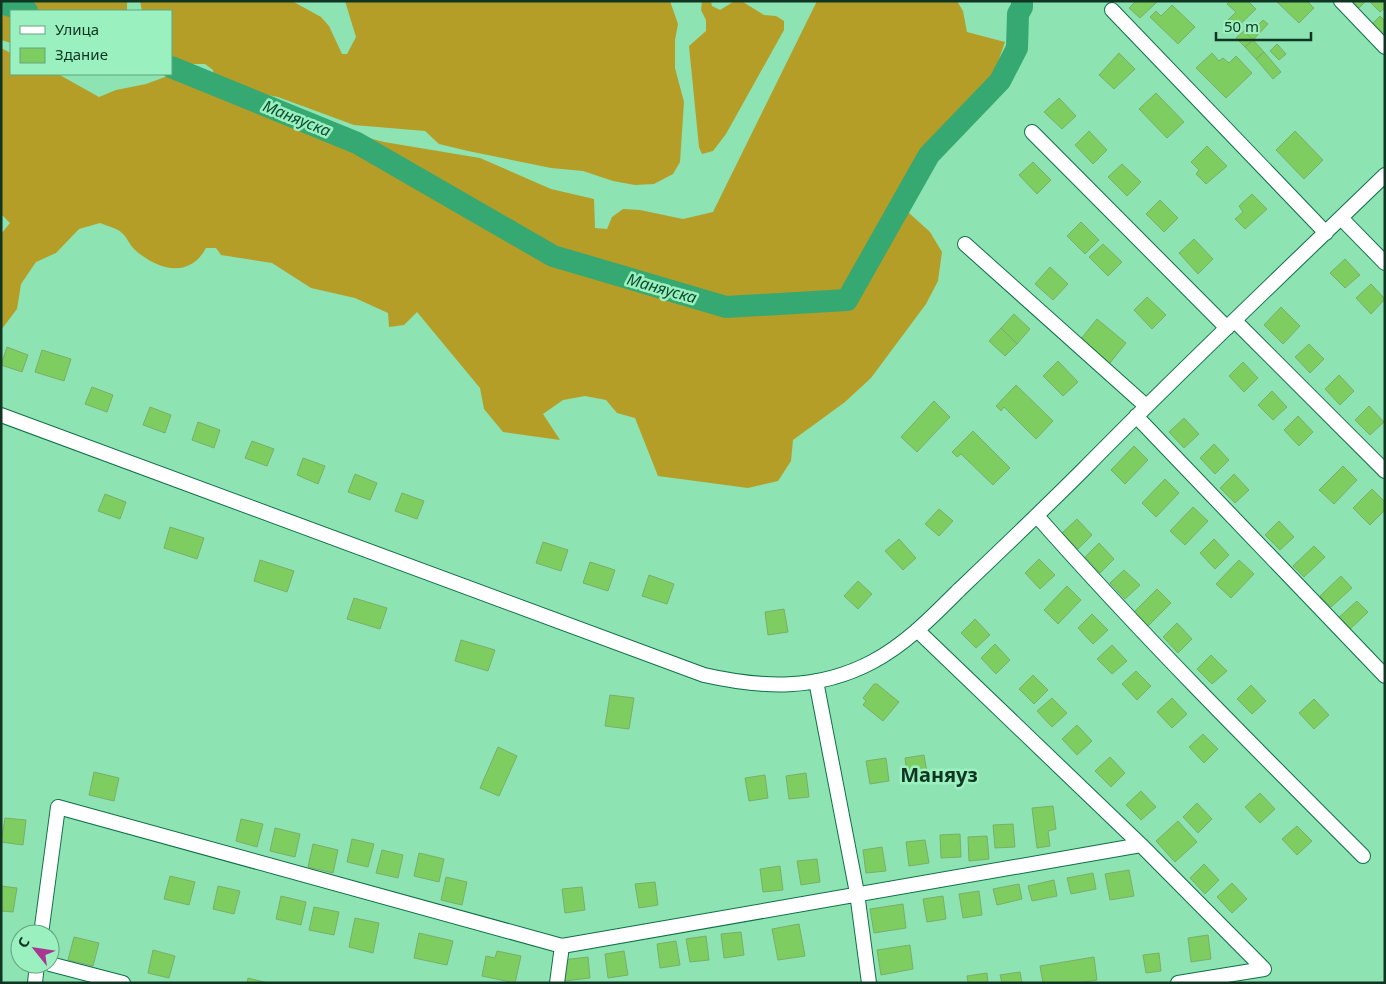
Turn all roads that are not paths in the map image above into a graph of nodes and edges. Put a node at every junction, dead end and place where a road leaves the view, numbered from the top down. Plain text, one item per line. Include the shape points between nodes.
1 (1342, 1) edge
2 (1112, 10) dead end
3 (1385, 46) edge
4 (1032, 132) dead end
5 (1385, 175) edge
6 (1341, 218) junction
7 (1326, 233) junction
8 (965, 244) dead end
9 (1385, 263) edge
10 (1231, 324) junction
11 (1141, 411) junction
12 (1, 414) edge
13 (1385, 471) edge
14 (1037, 516) junction
15 (917, 630) junction
16 (1385, 676) edge
17 (816, 681) junction
18 (1141, 845) junction
19 (1363, 856) dead end
20 (857, 893) junction
21 (42, 924) edge
22 (562, 946) junction
23 (60, 967) edge
24 (123, 983) edge
25 (556, 983) edge
26 (869, 983) edge
27 (1178, 983) edge

1 - 3 street
2 - 7 street
4 - 10 street
5 - 6 street
6 - 7 street
6 - 9 street
7 - 10 street
8 - 11 street
10 - 11 street
10 - 13 street
11 - 14 street
11 - 16 street
12 - 17 street via 704,675 755,685
14 - 15 street
14 - 19 street via 1186,678
15 - 17 street via 897,648 871,663
15 - 18 street
17 - 20 street
18 - 20 street
18 - 27 street via 1264,968
20 - 22 street
20 - 26 street
21 - 22 street via 58,807
22 - 25 street
23 - 24 street

